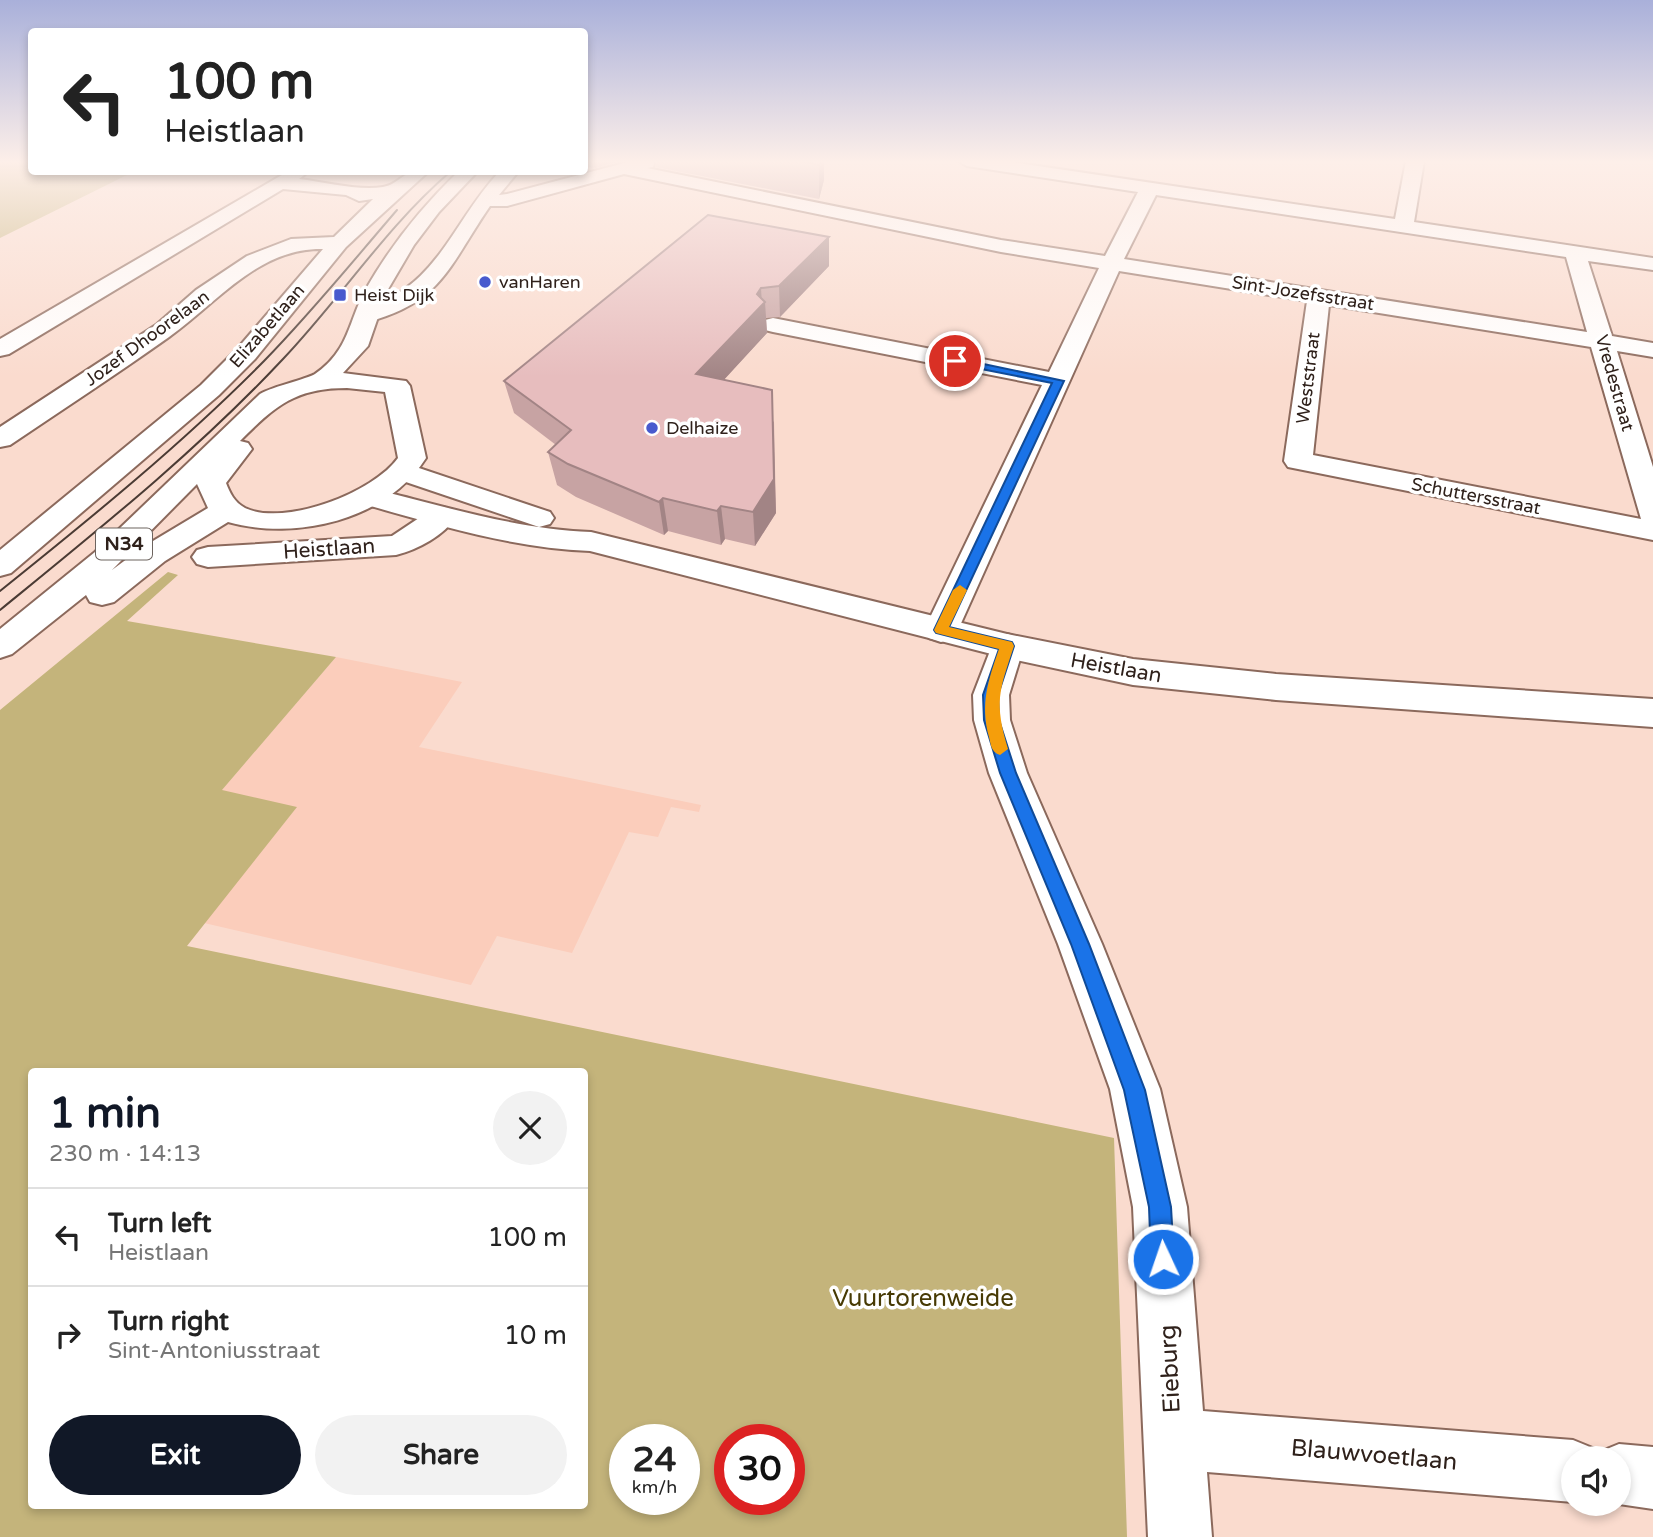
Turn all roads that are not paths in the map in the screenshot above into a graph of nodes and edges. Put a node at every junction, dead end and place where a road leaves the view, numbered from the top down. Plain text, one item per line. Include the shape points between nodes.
1 (195, 233) edge
2 (350, 233) edge
3 (413, 233) edge
4 (462, 233) edge
5 (933, 233) edge
6 (1127, 233) edge
7 (1442, 233) edge
8 (339, 243) junction
9 (1575, 252) junction
10 (1653, 264) edge
11 (1111, 265) junction
12 (1318, 295) junction
13 (367, 315) junction
14 (773, 325) edge
15 (1604, 342) junction
16 (356, 346) junction
17 (0, 349) edge
18 (1653, 350) edge
19 (323, 380) junction
20 (1058, 381) junction
21 (397, 386) junction
22 (0, 409) edge
23 (35, 415) junction
24 (236, 429) junction
25 (0, 439) edge
26 (1643, 448) edge
27 (1298, 461) joint
28 (404, 472) junction
29 (108, 475) junction
30 (370, 498) junction
31 (225, 511) junction
32 (1653, 515) edge
33 (442, 516) junction
34 (1653, 531) edge
35 (591, 542) junction
36 (0, 553) edge
37 (208, 557) dead end
38 (0, 566) edge
39 (941, 630) junction
40 (0, 646) edge
41 (1007, 646) junction
42 (0, 672) edge
43 (1653, 713) edge
44 (1174, 1439) junction
45 (1561, 1470) edge
46 (1631, 1476) edge
47 (1653, 1478) edge
48 (1180, 1537) edge

1 - 17 street
2 - 8 street, Elizabetlaan
3 - 13 street via 387,271
4 - 13 street via 427,286 398,306
5 - 11 street, Sint-Jozefsstraat
6 - 11 street
7 - 9 street
8 - 23 street, Jozef Dhoorelaan via 286,246 269,253 181,311 164,330
8 - 29 street, Elizabetlaan via 246,354
9 - 10 street
9 - 15 street, Vredestraat
11 - 12 street, Sint-Jozefsstraat
11 - 20 street
12 - 15 street, Sint-Jozefsstraat
12 - 27 street, Weststraat
13 - 16 street
14 - 20 street
15 - 18 street, Sint-Jozefsstraat
15 - 26 street, Vredestraat
16 - 19 street
16 - 21 street via 364,366
19 - 21 street, N34
19 - 24 street, N34 via 284,390
20 - 39 street
21 - 28 street via 412,458
22 - 23 street
23 - 25 street, Jozef Dhoorelaan
24 - 31 street via 246,440 211,482 213,497
24 - 40 street, N34 via 112,555
26 - 32 street, Vredestraat
27 - 34 street, Schuttersstraat
28 - 30 street
28 - 35 street, Heistlaan via 563,525
29 - 36 street, Elizabetlaan
29 - 38 street, Elizabetlaan
30 - 31 street via 290,520 243,518
30 - 33 street, Heistlaan
31 - 42 street, N34 via 154,554
33 - 35 street, Heistlaan via 549,540
33 - 37 street, Heistlaan via 396,545
35 - 39 street, Heistlaan
39 - 41 street, Heistlaan
41 - 43 street, Heistlaan via 1121,670 1203,681
41 - 44 street, Eieburg via 990,695 992,720 1008,773 1135,1090 1151,1155 1160,1207
44 - 45 street, Blauwvoetlaan
44 - 48 street, Eieburg
46 - 47 street

